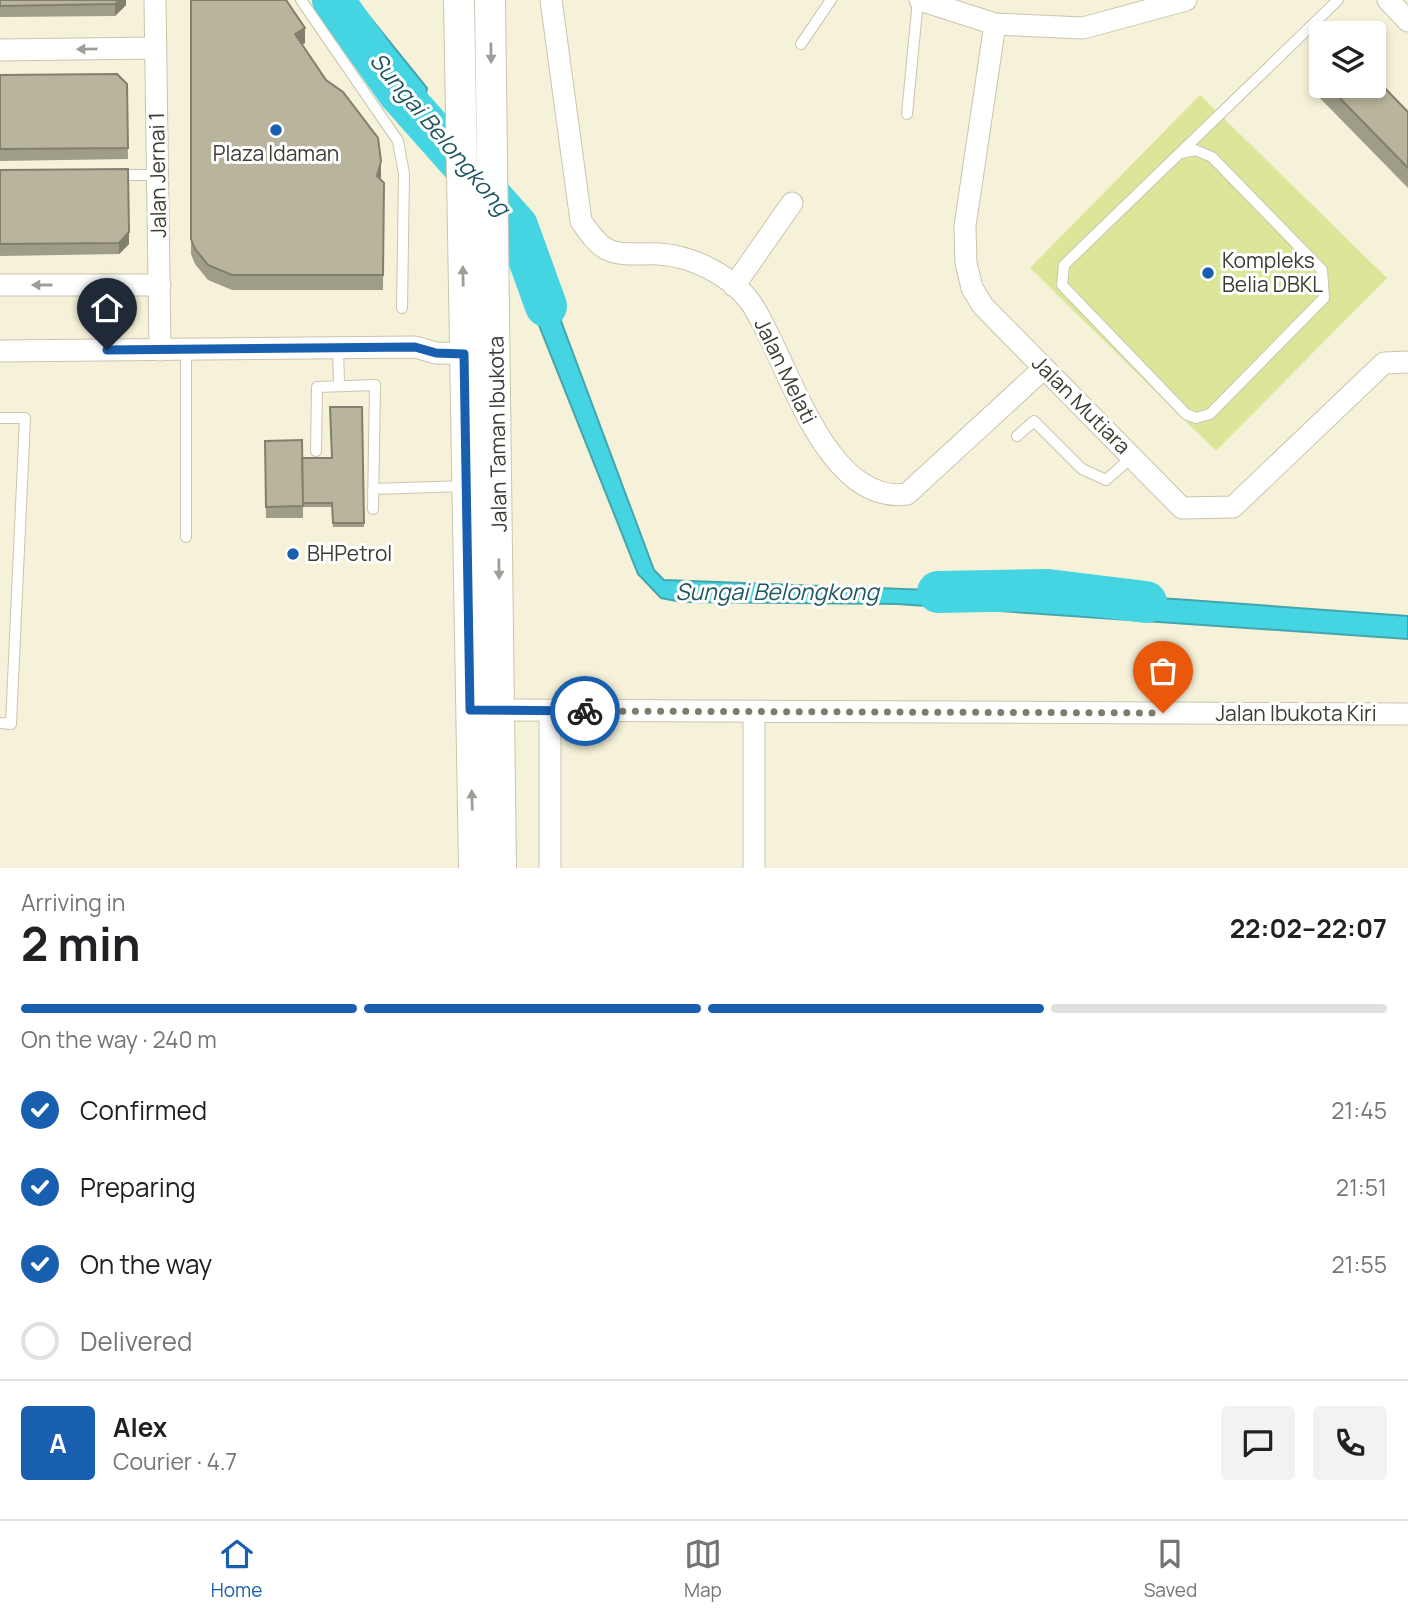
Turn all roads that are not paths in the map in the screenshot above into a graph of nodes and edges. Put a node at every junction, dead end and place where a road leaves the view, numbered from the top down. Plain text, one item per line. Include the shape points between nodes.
1 (155, 0) edge
2 (301, 0) edge
3 (459, 0) edge
4 (490, 0) edge
5 (551, 0) edge
6 (831, 0) edge
7 (919, 0) edge
8 (1186, 0) edge
9 (1338, 0) edge
10 (1388, 0) edge
11 (1408, 21) edge
12 (995, 24) junction
13 (801, 44) dead end
14 (156, 48) junction
15 (0, 50) edge
16 (907, 114) dead end
17 (1181, 153) junction
18 (158, 175) junction
19 (105, 176) edge
20 (793, 203) dead end
21 (0, 285) edge
22 (160, 285) junction
23 (734, 286) junction
24 (402, 308) dead end
25 (464, 346) junction
26 (497, 346) junction
27 (338, 348) junction
28 (160, 350) junction
29 (186, 350) junction
30 (0, 351) edge
31 (1408, 362) edge
32 (1044, 368) junction
33 (340, 384) junction
34 (0, 418) edge
35 (1017, 436) dead end
36 (316, 451) dead end
37 (1132, 457) junction
38 (466, 486) junction
39 (373, 489) junction
40 (373, 509) dead end
41 (186, 537) dead end
42 (470, 710) junction
43 (500, 711) junction
44 (550, 711) junction
45 (754, 713) junction
46 (1408, 714) edge
47 (0, 723) edge
48 (474, 868) edge
49 (501, 868) edge
50 (550, 868) edge
51 (754, 868) edge

1 - 14 street, Jalan Jernai 1
2 - 24 lane via 398,141 404,174
25 -> 3 main road, Jalan Taman Ibukota
4 -> 26 main road, Jalan Taman Ibukota
5 - 23 street, Jalan Melati via 582,221 610,251 689,258
6 - 13 lane
7 - 12 street
7 - 16 lane
8 - 12 street via 1083,28
9 - 17 lane
10 - 11 street
12 - 32 street, Jalan Mutiara via 965,226 966,263 972,288 983,306
14 -> 15 street
14 - 18 street, Jalan Jernai 1
17 - 17 lane via 1064,265 1061,276 1071,295 1186,414 1196,418 1210,414 1277,347 1324,298 1326,286 1322,270 1212,157 1195,150
18 - 19 lane
18 - 22 street, Jalan Jernai 1
20 - 23 street
22 -> 21 street
22 - 28 street, Jalan Jernai 1
23 - 32 street, Jalan Melati via 764,324 817,435 869,490 890,497 907,494 926,480
25 - 26 street
25 - 27 street via 436,353 415,347
25 - 38 main road, Jalan Taman Ibukota
26 -> 43 main road, Jalan Taman Ibukota
27 - 29 street
27 - 33 lane
28 - 29 street
28 - 30 street
29 - 41 lane
31 - 37 street, Jalan Mutiara via 1384,363 1233,507 1182,508
32 - 37 street, Jalan Mutiara
33 - 36 lane via 317,387
33 - 39 lane via 369,383 377,390
34 - 47 lane via 25,418 11,724
35 - 37 lane via 1034,421 1082,469 1106,480
38 - 39 lane
38 - 42 main road, Jalan Taman Ibukota
39 - 40 lane
42 - 43 street, Jalan Ibukota Kiri
48 -> 42 main road, Jalan Taman Ibukota
43 - 44 street, Jalan Ibukota Kiri
43 - 49 main road, Jalan Taman Ibukota
44 - 45 street, Jalan Ibukota Kiri
44 - 50 street
45 - 46 street, Jalan Ibukota Kiri
45 - 51 street

